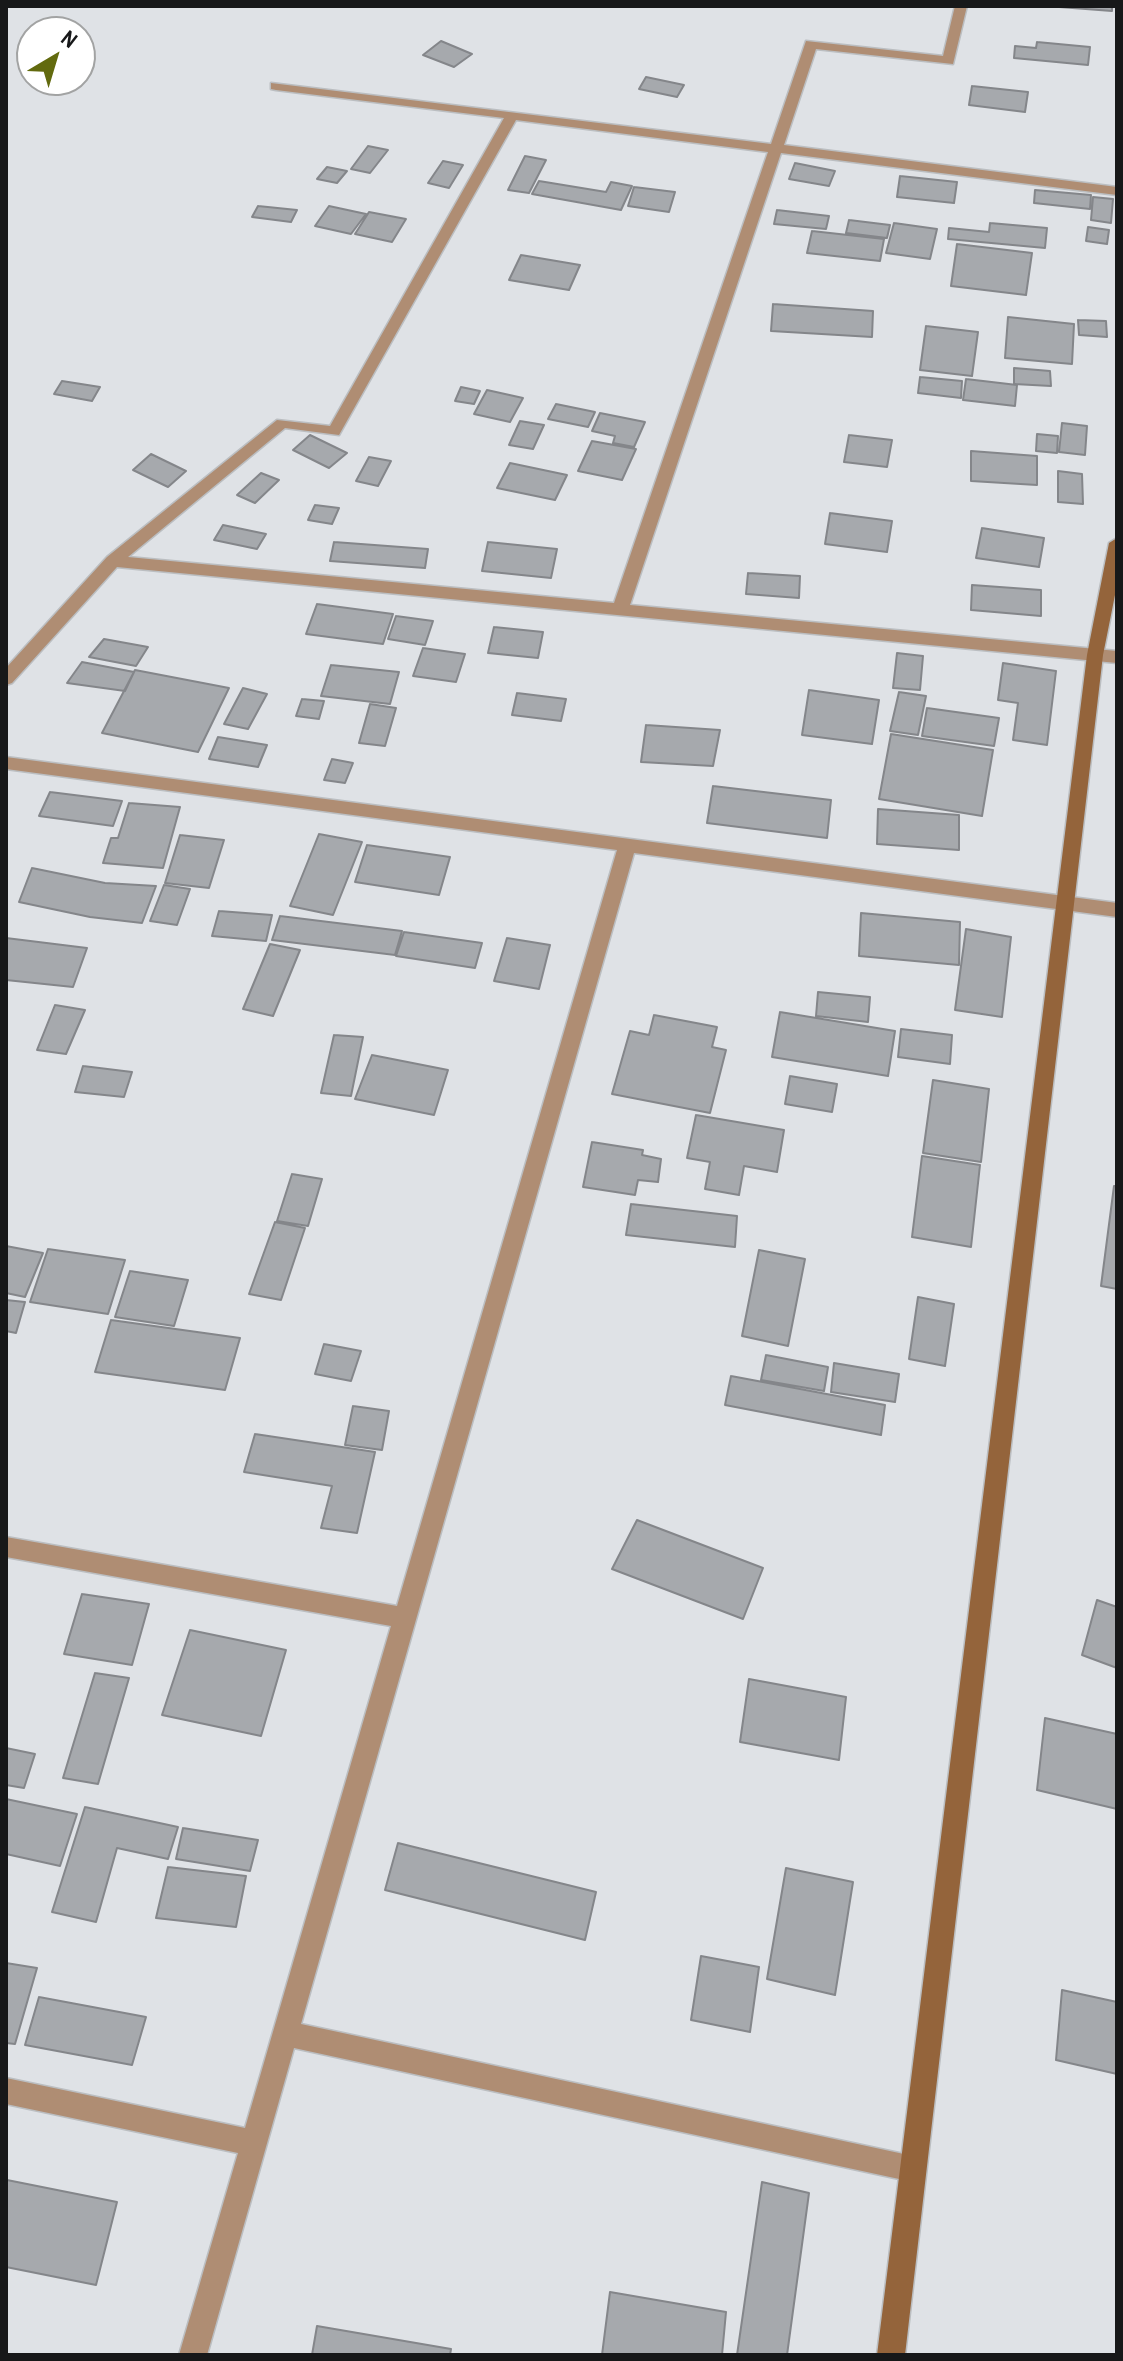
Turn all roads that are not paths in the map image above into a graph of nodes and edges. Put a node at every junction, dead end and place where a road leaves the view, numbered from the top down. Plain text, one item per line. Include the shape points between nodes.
1 (961, 6) edge
2 (276, 86) dead end
3 (512, 116) junction
4 (776, 148) junction
5 (1117, 191) edge
6 (1117, 543) edge
7 (113, 561) junction
8 (620, 610) junction
9 (1095, 655) junction
10 (1117, 657) edge
11 (6, 679) edge
12 (6, 763) edge
13 (627, 846) junction
14 (1065, 903) junction
15 (1117, 910) edge
16 (6, 1547) edge
17 (405, 1618) junction
18 (285, 2033) junction
19 (6, 2091) edge
20 (254, 2143) junction
21 (913, 2169) junction
22 (193, 2355) edge
23 (891, 2355) edge

1 - 4 street via 948,61 811,44
2 - 3 street
3 - 4 street
3 - 7 street via 334,432 282,423
4 - 5 street
4 - 8 street
6 - 9 street
7 - 8 street
7 - 11 street
8 - 9 street
9 - 10 street
9 - 14 street
12 - 13 street
13 - 14 street
13 - 17 street
14 - 15 street
14 - 21 street
16 - 17 street
17 - 18 street
18 - 20 street
18 - 21 street
19 - 20 street
20 - 22 street
21 - 23 street

